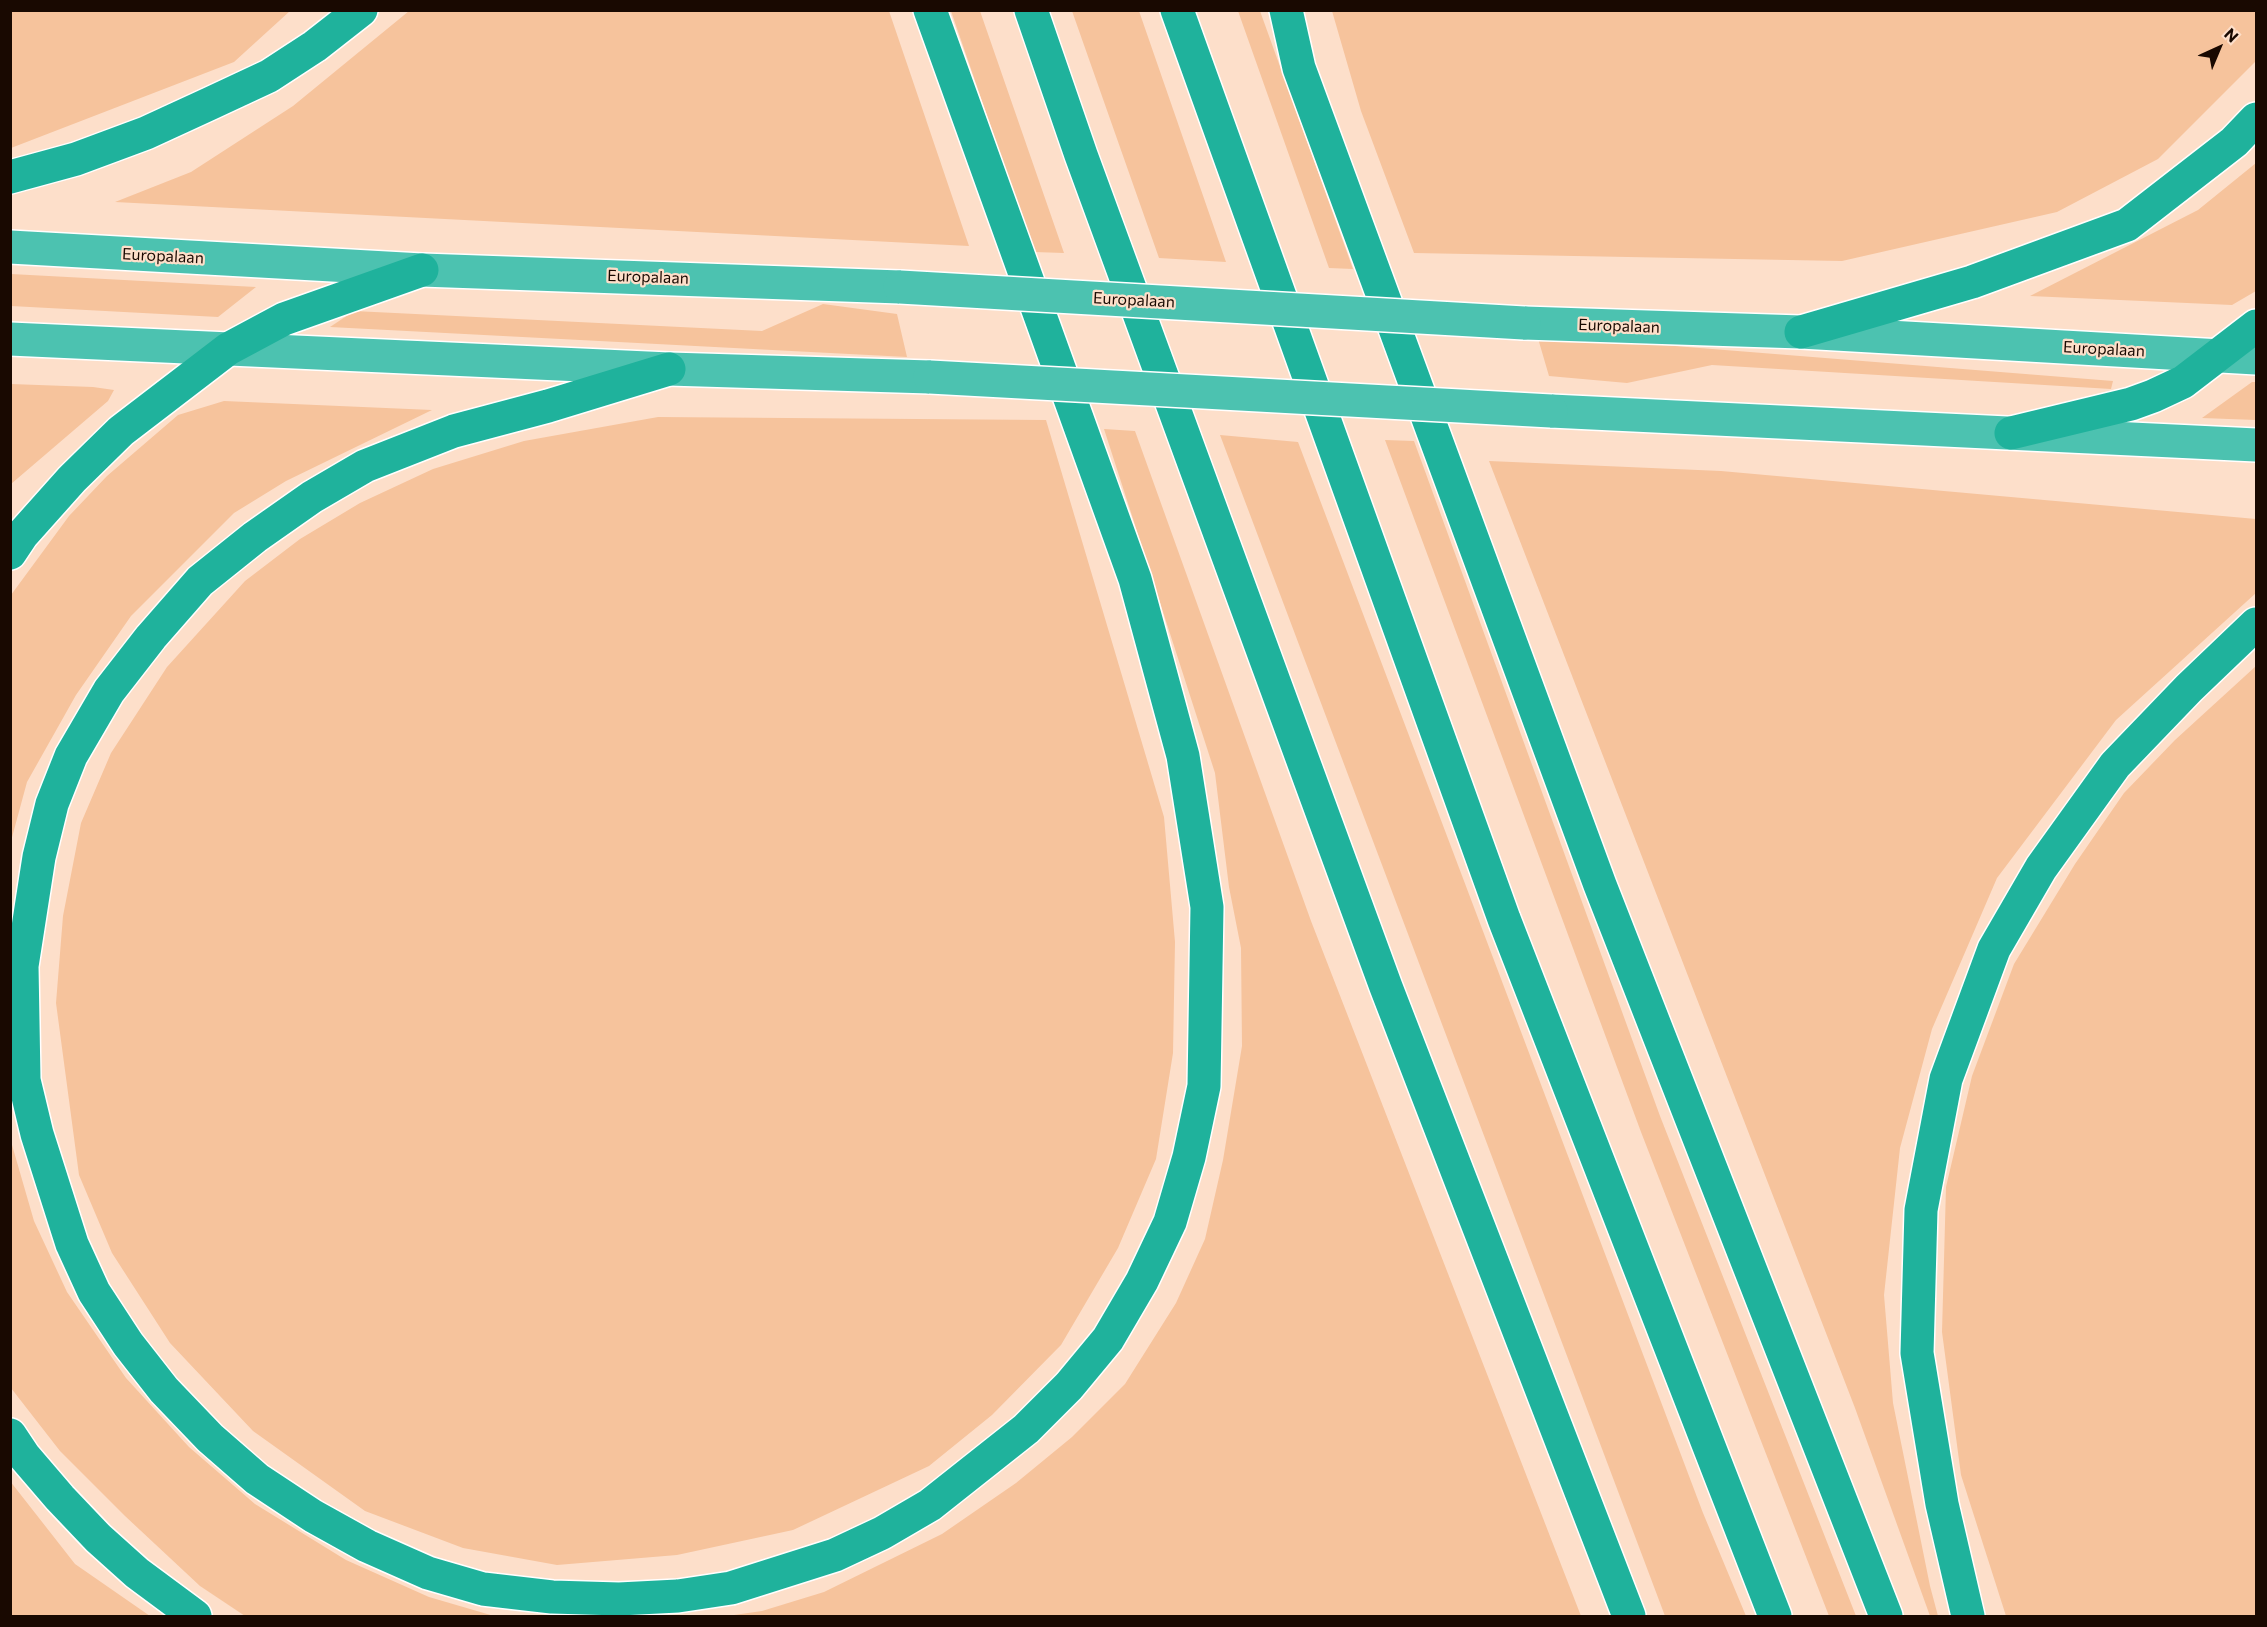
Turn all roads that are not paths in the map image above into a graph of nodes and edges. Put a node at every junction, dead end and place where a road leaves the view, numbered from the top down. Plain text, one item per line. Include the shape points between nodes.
1 (362, 10) edge
2 (930, 10) edge
3 (1031, 10) edge
4 (1177, 10) edge
5 (1286, 10) edge
6 (2256, 119) edge
7 (10, 177) edge
8 (10, 247) edge
9 (422, 270) junction
10 (2256, 326) edge
11 (1800, 332) junction
12 (10, 339) edge
13 (228, 349) junction
14 (2219, 356) junction
15 (2256, 358) edge
16 (669, 369) junction
17 (2011, 433) junction
18 (2256, 445) edge
19 (10, 553) edge
20 (2256, 624) edge
21 (10, 1435) edge
22 (195, 1617) edge
23 (1629, 1617) edge
24 (1775, 1617) edge
25 (1886, 1617) edge
26 (1968, 1617) edge

1 - 7 highway via 268,76 219,100 76,159
2 - 16 highway via 1136,579 1183,756 1207,907 1204,1086 1189,1157 1170,1222 1108,1339 1026,1429 930,1505 835,1555 731,1588 619,1599 483,1589 428,1573 367,1546 257,1479 164,1390 128,1344 94,1292 72,1244 37,1134 24,1080 22,966 39,857 52,804 71,756 109,691 200,581 312,496 365,466 454,431
3 - 23 highway via 1386,987
4 - 24 highway via 1504,919
5 - 25 highway via 1299,68 1596,874
6 - 11 highway via 2234,142 2127,225 1972,282
8 - 9 highway, Europalaan
9 - 11 highway, Europalaan, bridge via 900,287 1524,323
9 - 13 highway via 284,319
10 - 14 highway
11 - 14 highway, Europalaan
12 - 13 highway
13 - 16 highway
13 - 19 highway via 121,431 65,487
14 - 15 highway, Europalaan
14 - 17 highway via 2183,382 2153,396
16 - 17 highway, bridge via 930,377
17 - 18 highway
20 - 26 highway via 2115,765 2041,868 1994,949 1946,1079 1920,1210 1917,1353 1942,1504
21 - 22 highway via 98,1539

